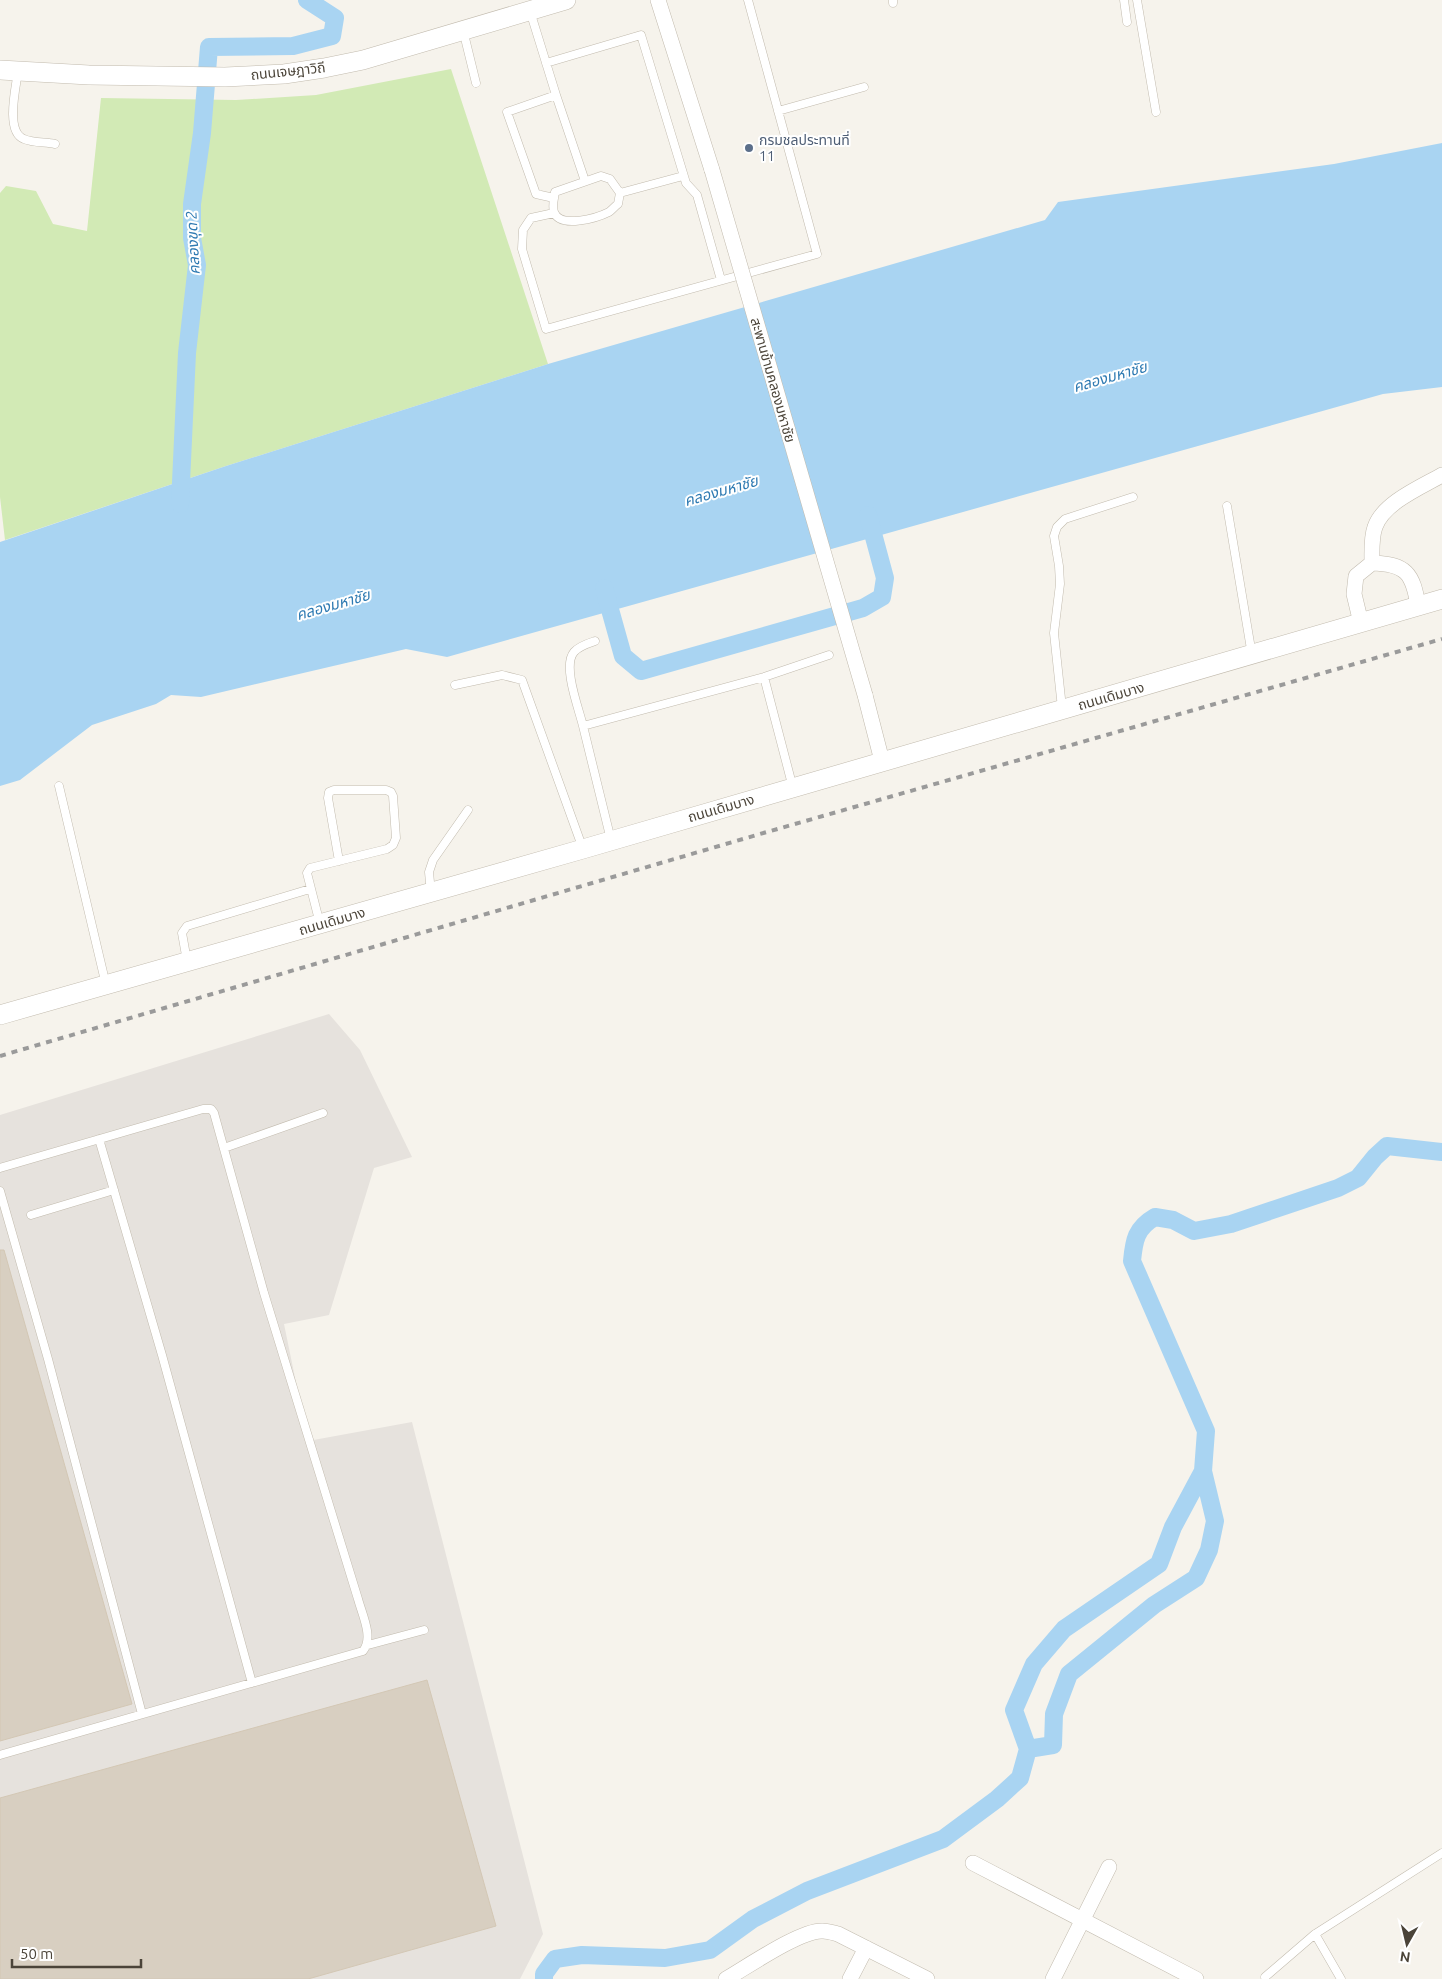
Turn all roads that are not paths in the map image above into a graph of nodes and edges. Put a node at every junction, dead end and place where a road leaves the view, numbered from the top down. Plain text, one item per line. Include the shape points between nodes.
1 (566, 0) edge
2 (658, 0) edge
3 (748, 0) edge
4 (1124, 0) edge
5 (1137, 0) edge
6 (530, 10) junction
7 (1126, 22) dead end
8 (463, 30) junction
9 (546, 63) junction
10 (9, 71) edge
11 (476, 83) dead end
12 (864, 87) dead end
13 (556, 95) junction
14 (778, 111) junction
15 (1156, 112) dead end
16 (56, 144) dead end
17 (683, 176) junction
18 (586, 181) junction
19 (620, 193) junction
20 (554, 198) junction
21 (554, 213) junction
22 (721, 280) junction
23 (1442, 475) edge
24 (1133, 497) dead end
25 (1227, 506) dead end
26 (1372, 563) junction
27 (1442, 599) edge
28 (1418, 606) junction
29 (1362, 623) junction
30 (596, 640) dead end
31 (829, 655) dead end
32 (1252, 655) junction
33 (764, 677) junction
34 (455, 686) dead end
35 (1062, 710) junction
36 (583, 726) junction
37 (882, 761) junction
38 (59, 786) dead end
39 (793, 788) junction
40 (468, 810) dead end
41 (611, 840) junction
42 (583, 849) junction
43 (339, 861) junction
44 (310, 889) junction
45 (431, 892) junction
46 (320, 924) junction
47 (187, 962) junction
48 (106, 985) junction
49 (0, 1015) edge
50 (323, 1113) dead end
51 (99, 1139) junction
52 (224, 1148) junction
53 (0, 1168) edge
54 (114, 1190) junction
55 (0, 1191) edge
56 (32, 1215) dead end
57 (424, 1630) dead end
58 (368, 1645) junction
59 (252, 1683) junction
60 (142, 1714) junction
61 (0, 1755) edge
62 (1442, 1853) edge
63 (973, 1863) dead end
64 (1109, 1867) dead end
65 (1083, 1919) junction
66 (1315, 1934) junction
67 (866, 1948) junction
68 (1266, 1977) dead end
69 (726, 1979) edge
70 (850, 1979) edge
71 (928, 1979) edge
72 (1053, 1979) edge
73 (1196, 1979) edge
74 (1341, 1979) edge

1 - 6 street, ถนนเจษฎาวิถี
2 - 37 street, สะพานข้ามคลองมหาชัย, bridge via 712,170
3 - 14 lane
4 - 7 lane
5 - 15 lane
6 - 8 street, ถนนเจษฎาวิถี
6 - 9 lane
8 - 10 street, ถนนเจษฎาวิถี via 363,60 284,74 89,75
8 - 11 lane
9 - 13 lane
9 - 17 lane via 641,35
10 - 16 lane via 12,122 17,134 24,139
12 - 14 lane
13 - 18 lane
13 - 20 lane via 507,112 536,194
14 - 22 lane via 817,254
17 - 19 lane
17 - 22 lane via 696,195
18 - 19 lane via 601,176 610,179
18 - 20 lane via 555,192
19 - 21 lane via 618,204 610,211 573,222 561,220
20 - 21 lane
21 - 22 lane via 531,218 523,230 522,249 546,329
23 - 26 street via 1389,507 1379,518 1374,529
24 - 35 lane via 1065,519 1054,536 1060,584 1054,633
25 - 32 lane
26 - 28 street via 1403,570 1414,583
26 - 29 street via 1356,576 1354,594
27 - 28 street, ถนนเดิมบาง
28 - 29 street, ถนนเดิมบาง
29 - 32 street, ถนนเดิมบาง
30 - 36 lane via 574,651 571,659 573,687
31 - 33 lane
32 - 35 street, ถนนเดิมบาง
33 - 36 lane
33 - 39 lane
34 - 42 lane via 502,675 522,680
35 - 37 street, ถนนเดิมบาง
36 - 41 lane
37 - 39 street, ถนนเดิมบาง
38 - 48 lane
39 - 41 street, ถนนเดิมบาง
40 - 45 lane via 432,860 429,872
41 - 42 street, ถนนเดิมบาง
42 - 45 street, ถนนเดิมบาง
43 - 43 lane via 387,849 393,844 396,838 394,796 391,792 329,792
43 - 44 lane via 310,868 307,872
44 - 46 lane
44 - 47 lane via 187,926 182,933
45 - 46 street, ถนนเดิมบาง
46 - 47 street, ถนนเดิมบาง
47 - 48 street, ถนนเดิมบาง
48 - 49 street, ถนนเดิมบาง
50 - 52 lane
51 - 52 lane via 211,1108
51 - 53 lane
51 - 54 lane
52 - 58 lane via 264,1293 358,1599
54 - 56 lane
54 - 59 lane
55 - 60 lane
57 - 58 lane
58 - 59 lane via 363,1651
59 - 60 lane
60 - 61 lane
62 - 66 lane
63 - 65 street
64 - 65 street
65 - 72 street
65 - 73 street
66 - 68 lane
66 - 74 lane
67 - 69 street via 838,1934 823,1930 810,1932
67 - 70 street
67 - 71 street

